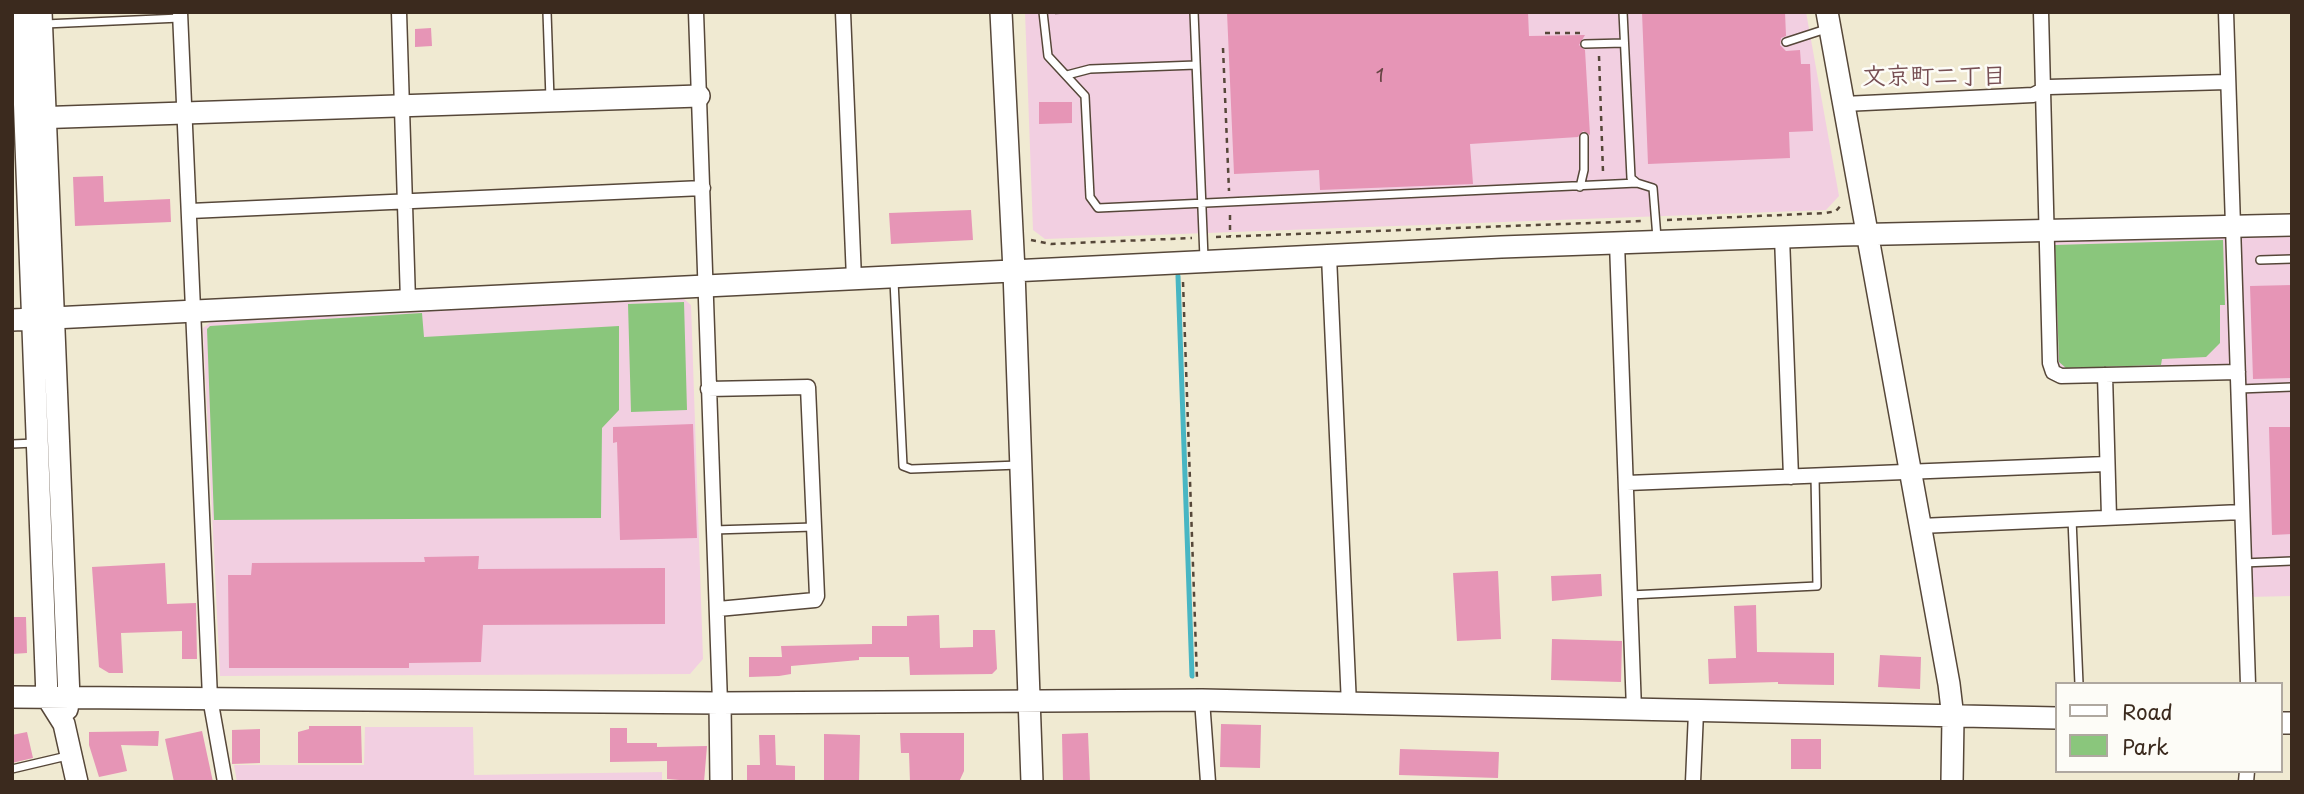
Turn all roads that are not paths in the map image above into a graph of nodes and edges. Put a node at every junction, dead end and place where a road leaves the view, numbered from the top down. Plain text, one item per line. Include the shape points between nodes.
1 (21, 12) edge
2 (399, 12) edge
3 (547, 12) edge
4 (696, 12) edge
5 (844, 12) edge
6 (1001, 12) edge
7 (1043, 12) edge
8 (1194, 12) edge
9 (1623, 12) edge
10 (2041, 12) edge
11 (2226, 12) edge
12 (181, 15) edge
13 (42, 18) edge
14 (1828, 20) edge
15 (1786, 42) dead end
16 (1624, 43) junction
17 (1585, 44) dead end
18 (1196, 65) junction
19 (1067, 75) junction
20 (2227, 82) junction
21 (2044, 89) junction
22 (699, 96) junction
23 (550, 100) junction
24 (402, 104) junction
25 (1844, 104) junction
26 (184, 111) junction
27 (28, 118) edge
28 (1584, 137) dead end
29 (1637, 183) junction
30 (1580, 187) junction
31 (703, 188) junction
32 (405, 202) junction
33 (1201, 205) junction
34 (190, 211) junction
35 (2292, 225) edge
36 (2235, 227) junction
37 (2047, 231) junction
38 (1868, 234) junction
39 (1782, 237) junction
40 (1657, 241) junction
41 (1617, 243) junction
42 (1329, 256) junction
43 (2292, 259) edge
44 (2260, 260) dead end
45 (1204, 262) junction
46 (1014, 271) junction
47 (893, 277) junction
48 (854, 279) junction
49 (705, 286) junction
50 (408, 301) junction
51 (191, 311) junction
52 (54, 318) junction
53 (22, 320) edge
54 (2238, 372) junction
55 (2105, 375) junction
56 (2292, 387) edge
57 (708, 389) junction
58 (2239, 389) junction
59 (36, 443) junction
60 (12, 444) edge
61 (2106, 464) junction
62 (1020, 465) junction
63 (1912, 473) junction
64 (1815, 476) junction
65 (1791, 477) junction
66 (1627, 482) junction
67 (2242, 512) junction
68 (2109, 517) junction
69 (2072, 519) junction
70 (1920, 526) junction
71 (814, 527) junction
72 (712, 530) junction
73 (2292, 561) edge
74 (2243, 563) junction
75 (1630, 595) junction
76 (718, 609) junction
77 (2079, 682) edge
78 (2248, 682) edge
79 (12, 697) edge
80 (47, 697) junction
81 (69, 698) junction
82 (210, 698) junction
83 (1202, 700) junction
84 (1030, 702) junction
85 (720, 703) junction
86 (1349, 705) junction
87 (1634, 710) junction
88 (1696, 712) junction
89 (1953, 718) junction
90 (2056, 718) edge
91 (64, 724) junction
92 (72, 755) junction
93 (12, 769) edge
94 (77, 782) edge
95 (225, 782) edge
96 (721, 782) edge
97 (1032, 782) edge
98 (1208, 782) edge
99 (1693, 782) edge
100 (1952, 782) edge

1 - 27 street
2 - 24 street
3 - 23 lane
4 - 22 street
5 - 48 street
6 - 46 street
7 - 19 lane via 1046,51
8 - 18 lane
9 - 16 lane
10 - 21 street
11 - 20 street
12 - 13 lane
12 - 26 street
13 - 27 street
14 - 15 lane
14 - 25 street
16 - 17 lane
16 - 29 lane via 1631,178
18 - 19 lane via 1090,69
18 - 33 lane
19 - 33 lane via 1085,96 1090,192 1095,206 1111,210
20 - 21 street
20 - 36 street
21 - 25 street via 2012,97
21 - 37 street
22 - 23 street
22 - 31 street
23 - 24 street
24 - 26 street
24 - 32 street
25 - 38 street
26 - 27 street
26 - 34 street
27 - 52 street
27 - 53 street
28 - 30 lane
29 - 30 lane
29 - 40 lane via 1653,188
30 - 33 lane
31 - 32 street
31 - 49 street
32 - 34 street
32 - 50 street
33 - 45 lane
34 - 51 street
35 - 36 street
36 - 37 street
36 - 54 street
37 - 38 street
37 - 55 street via 2051,368 2057,376
38 - 39 street
38 - 63 street
39 - 40 street
39 - 65 street
40 - 41 street
41 - 42 street
41 - 66 street
42 - 45 street
42 - 86 street
43 - 44 lane
45 - 46 street
46 - 47 street
46 - 62 street
47 - 48 street
47 - 62 lane via 903,467
48 - 49 street
49 - 50 street
49 - 57 street
50 - 51 street
51 - 52 street
51 - 82 street
52 - 53 street
52 - 81 street
53 - 59 street
54 - 55 street
54 - 58 street
55 - 61 street
56 - 58 lane
57 - 71 street via 808,387
57 - 72 street
58 - 67 street
59 - 60 lane
59 - 80 street
61 - 63 street
61 - 68 street
62 - 84 street
63 - 64 street
63 - 70 street
64 - 65 street
64 - 75 lane via 1817,586
65 - 66 street
66 - 75 street
67 - 68 street
67 - 74 street
68 - 69 street
69 - 70 street
69 - 77 lane
70 - 89 street
71 - 72 lane
71 - 76 street via 815,600
72 - 76 street
73 - 74 lane
74 - 78 street
75 - 87 street
76 - 85 street
79 - 80 street
80 - 81 street
80 - 91 street
81 - 82 street
81 - 91 street
82 - 85 street
82 - 95 street
83 - 84 street
83 - 86 street
83 - 98 street
84 - 85 street
84 - 97 street
85 - 96 street
86 - 87 street
87 - 88 street
88 - 89 street
88 - 99 street
89 - 90 street
89 - 100 street
91 - 92 street
92 - 93 lane
92 - 94 street

